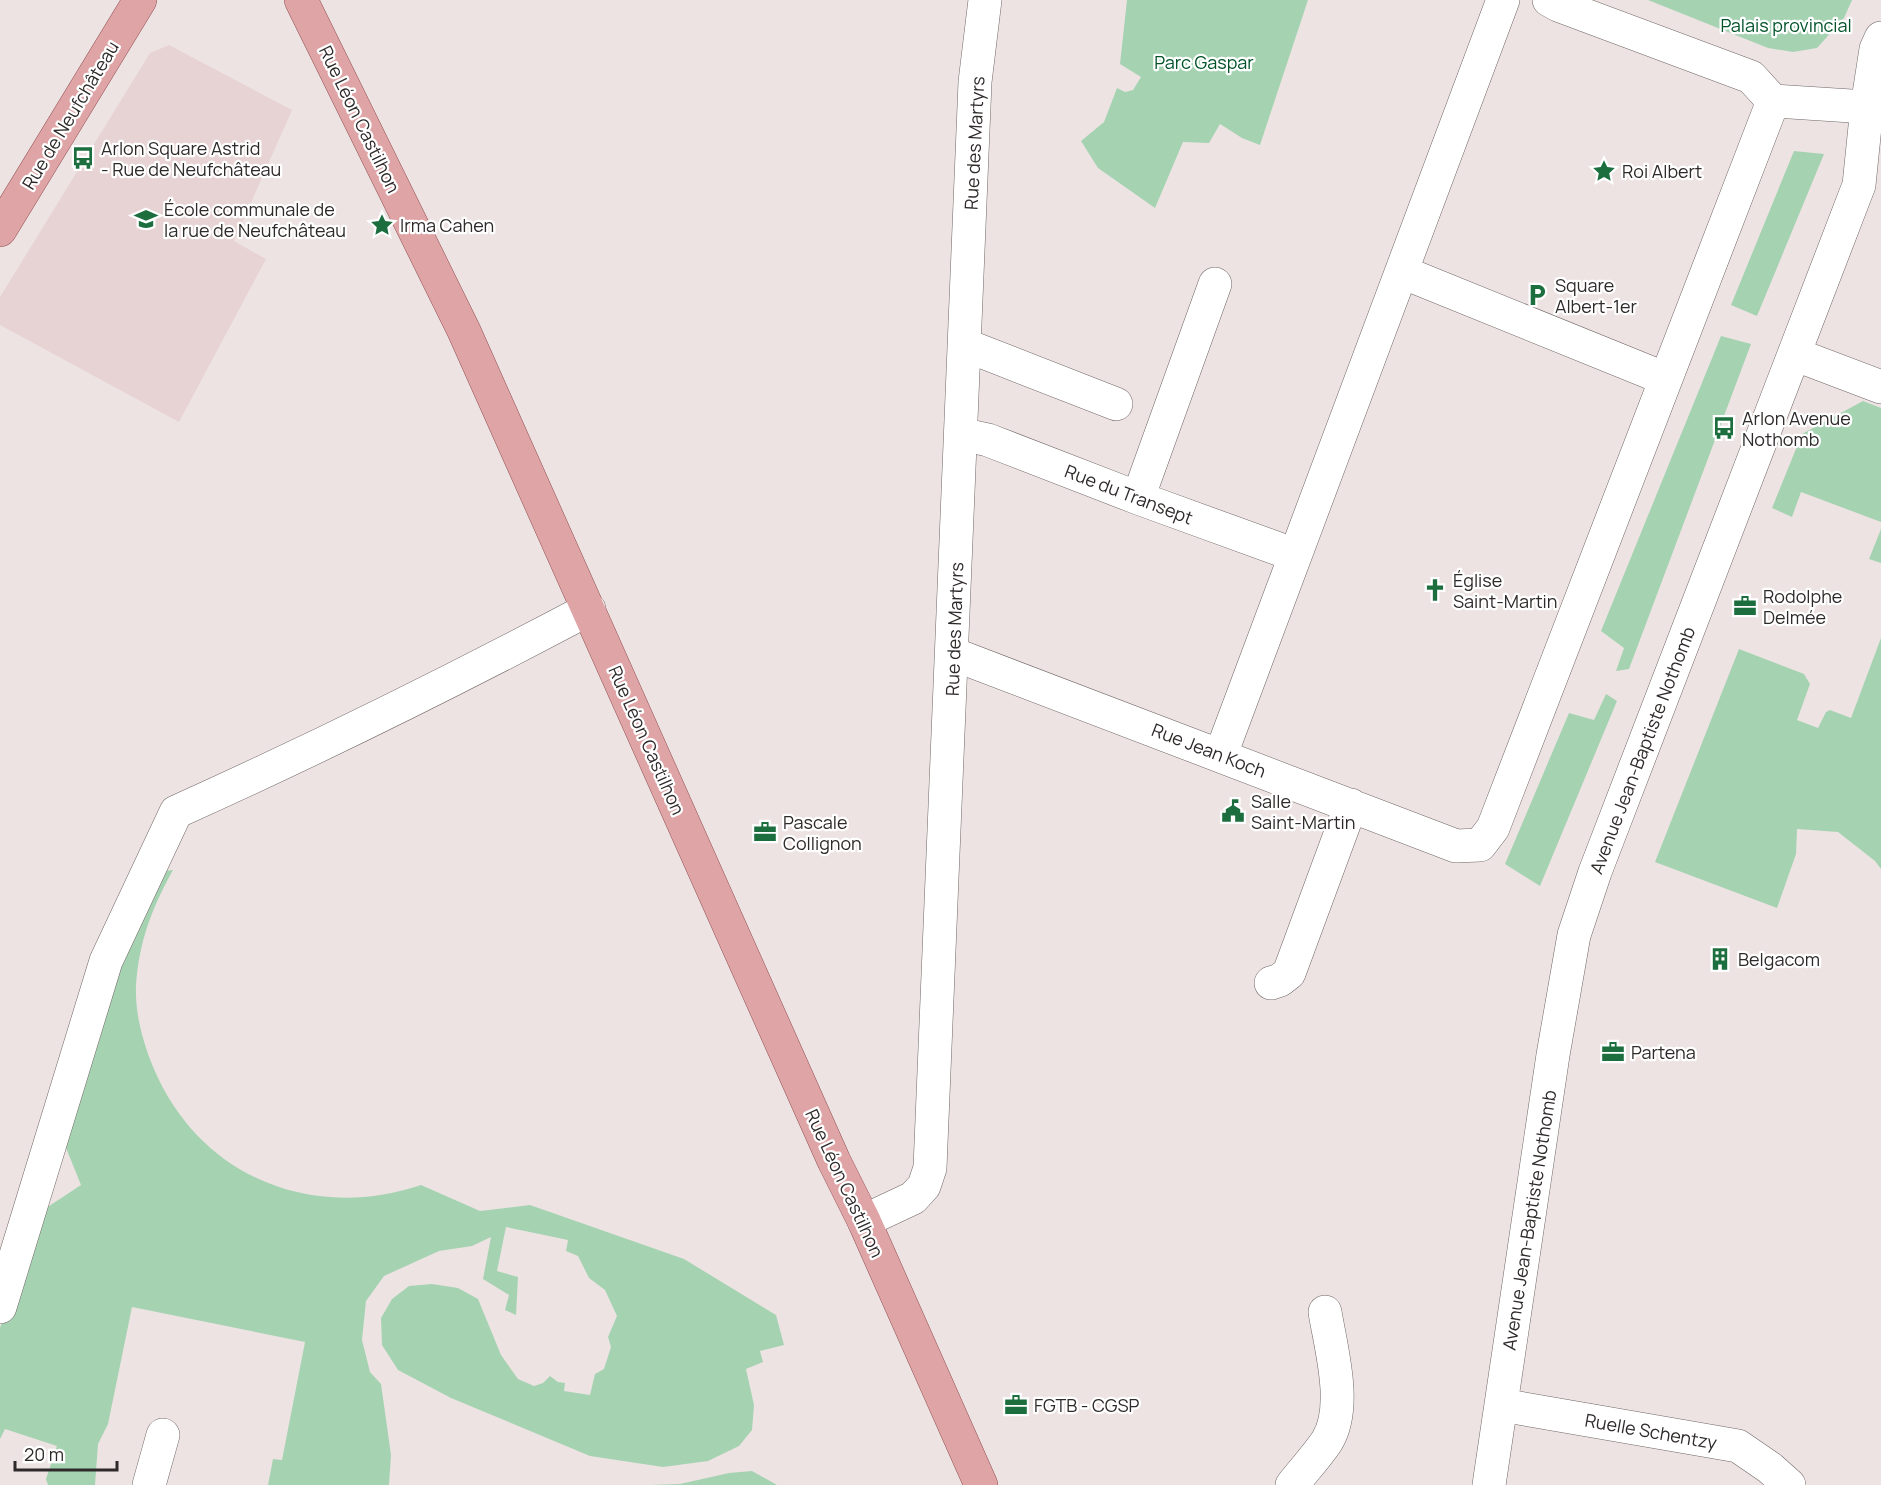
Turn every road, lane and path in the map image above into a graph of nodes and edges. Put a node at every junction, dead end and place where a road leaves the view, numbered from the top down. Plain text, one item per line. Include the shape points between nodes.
1 (140, 0) edge
2 (301, 0) edge
3 (985, 0) edge
4 (1503, 0) edge
5 (1549, 0) edge
6 (1881, 38) edge
7 (1773, 101) junction
8 (1874, 102) edge
9 (0, 230) edge
10 (1402, 272) junction
11 (1215, 284) dead end
12 (965, 345) junction
13 (1794, 354) junction
14 (1666, 379) junction
15 (1881, 387) edge
16 (1116, 404) dead end
17 (961, 434) junction
18 (1138, 498) junction
19 (1295, 555) junction
20 (589, 609) junction
21 (953, 654) junction
22 (1221, 754) junction
23 (1351, 805) junction
24 (1271, 983) dead end
25 (864, 1221) junction
26 (0, 1307) edge
27 (1325, 1312) dead end
28 (1501, 1405) junction
29 (163, 1435) dead end
30 (149, 1485) edge
31 (981, 1485) edge
32 (1292, 1485) edge
33 (1489, 1485) edge
34 (1789, 1485) edge

1 - 9 main road, Rue de Neufchâteau
2 - 20 main road, Rue Léon Castilhon via 464,331
3 - 12 street, Rue des Martyrs via 975,82
4 - 10 street
5 - 7 street via 1751,77
6 - 8 street, Avenue Jean-Baptiste Nothomb via 1876,49
7 - 8 street
7 - 14 street
8 - 13 street, Avenue Jean-Baptiste Nothomb via 1859,185
10 - 14 street
10 - 19 street
11 - 18 street
12 - 16 street
12 - 17 street, Rue des Martyrs
13 - 15 street
13 - 28 street, Avenue Jean-Baptiste Nothomb via 1574,935
14 - 23 street, Rue Jean Koch via 1494,828 1480,845 1456,846
17 - 18 street, Rue du Transept via 988,440
17 - 21 street, Rue des Martyrs
18 - 19 street, Rue du Transept
19 - 22 street
20 - 25 main road, Rue Léon Castilhon
20 - 26 street via 485,664 176,812 106,961
21 - 22 street, Rue Jean Koch
21 - 25 street, Rue des Martyrs via 930,1168 924,1186 914,1198
22 - 23 street, Rue Jean Koch
23 - 24 street via 1289,973
25 - 31 main road, Rue Léon Castilhon
27 - 32 street via 1337,1395 1335,1419 1328,1440
28 - 33 street, Avenue Jean-Baptiste Nothomb
28 - 34 street, Ruelle Schentzy via 1738,1446
29 - 30 street

